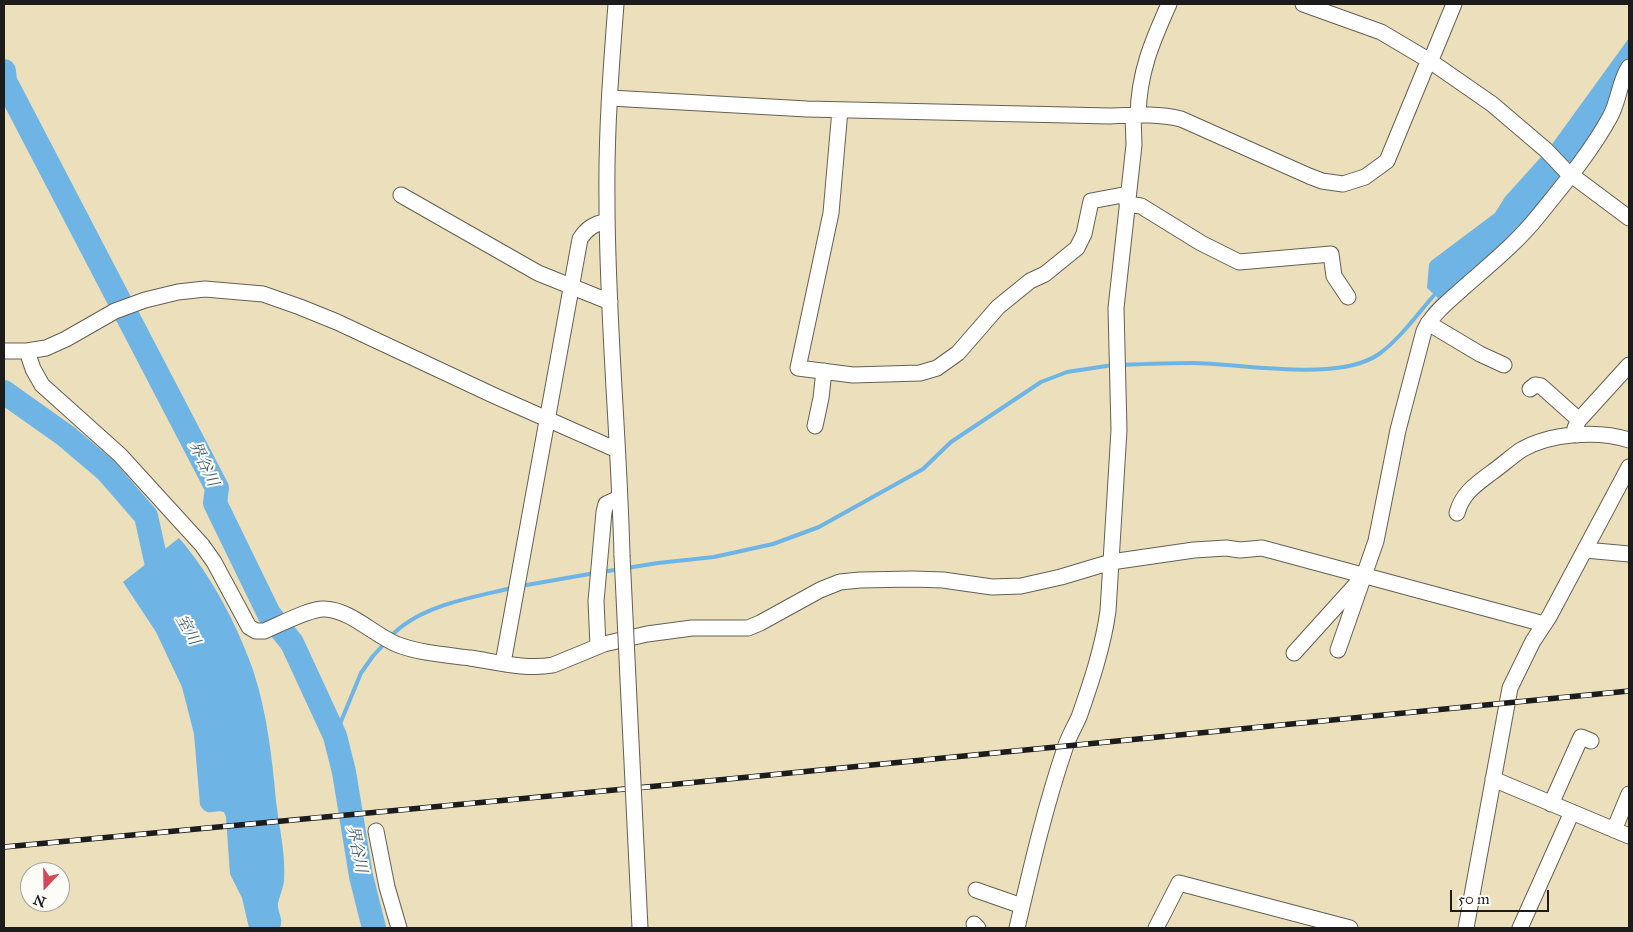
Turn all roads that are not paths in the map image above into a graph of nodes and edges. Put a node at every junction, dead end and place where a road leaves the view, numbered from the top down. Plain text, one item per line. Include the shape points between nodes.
1 (616, 4) edge
2 (1169, 4) edge
3 (1303, 4) edge
4 (1454, 4) edge
5 (1430, 60) junction
6 (1629, 67) edge
7 (610, 98) junction
8 (840, 110) junction
9 (1136, 115) junction
10 (1568, 173) junction
11 (401, 195) dead end
12 (1128, 199) junction
13 (1629, 218) edge
14 (607, 222) junction
15 (571, 286) junction
16 (1348, 298) dead end
17 (610, 302) junction
18 (1428, 323) junction
19 (4, 350) edge
20 (27, 351) junction
21 (1504, 365) dead end
22 (1629, 366) edge
23 (824, 371) junction
24 (1530, 389) dead end
25 (548, 419) junction
26 (815, 426) dead end
27 (1578, 428) junction
28 (1629, 440) edge
29 (617, 450) junction
30 (1629, 467) edge
31 (1625, 484) edge
32 (620, 498) junction
33 (1458, 513) dead end
34 (1585, 550) junction
35 (1629, 554) edge
36 (1111, 562) junction
37 (1364, 575) junction
38 (1544, 624) junction
39 (598, 646) junction
40 (1338, 650) dead end
41 (1294, 653) dead end
42 (503, 663) junction
43 (1591, 741) dead end
44 (1493, 779) junction
45 (1629, 794) edge
46 (1551, 804) junction
47 (1572, 812) junction
48 (1614, 830) junction
49 (376, 831) dead end
50 (1629, 836) edge
51 (976, 890) dead end
52 (1022, 906) junction
53 (399, 928) edge
54 (640, 928) edge
55 (1017, 928) edge
56 (1156, 928) edge
57 (1350, 928) edge
58 (1466, 928) edge
59 (1520, 928) edge

1 - 7 street
2 - 9 street via 1146,59
3 - 5 street via 1381,32
4 - 5 street
5 - 9 street via 1386,160 1365,177 1343,184 1309,176 1181,119 1156,114
5 - 10 street via 1492,104
6 - 10 street via 1611,115 1585,156
7 - 8 street
7 - 14 street
8 - 9 street
8 - 23 street via 831,213 798,368
9 - 12 street
10 - 13 street
10 - 18 street via 1523,233
11 - 15 street via 522,265
12 - 16 street via 1239,262 1331,254 1334,276
12 - 23 street via 1091,201 1084,234 1077,248 998,307 958,353 938,368 891,375
12 - 36 street via 1116,308 1119,430
14 - 15 street via 594,224 585,230 580,239
14 - 17 street
15 - 17 street
15 - 25 street
17 - 29 street
18 - 21 street
18 - 37 street via 1398,430 1376,541
19 - 20 street
20 - 25 street via 46,348 66,339 115,311 178,292 205,289 263,294 337,322
20 - 42 street via 42,385 120,455 186,525 214,562 249,626 256,631 264,631 314,610 333,610 388,640 415,649
22 - 27 street
23 - 26 street
24 - 27 street via 1535,385 1541,386
25 - 29 street
25 - 42 street
27 - 28 street
27 - 33 street via 1522,450 1479,482 1461,500
29 - 32 street
30 - 31 street
31 - 34 street
32 - 39 street via 606,504 604,512 596,601
32 - 54 street, bridge
34 - 35 street
34 - 38 street
36 - 37 street via 1194,550 1262,548
36 - 39 street via 1021,586 992,587 913,579 840,582 748,628 662,631
36 - 52 street via 1105,634 1044,813
37 - 38 street
37 - 40 street
37 - 41 street
38 - 44 street via 1510,688
39 - 42 street via 544,667
43 - 46 street via 1581,737
44 - 46 street
44 - 58 street
45 - 48 street
46 - 47 street
47 - 48 street
47 - 59 street
48 - 50 street
49 - 53 street
51 - 52 street
52 - 55 street
56 - 57 street via 1179,882

